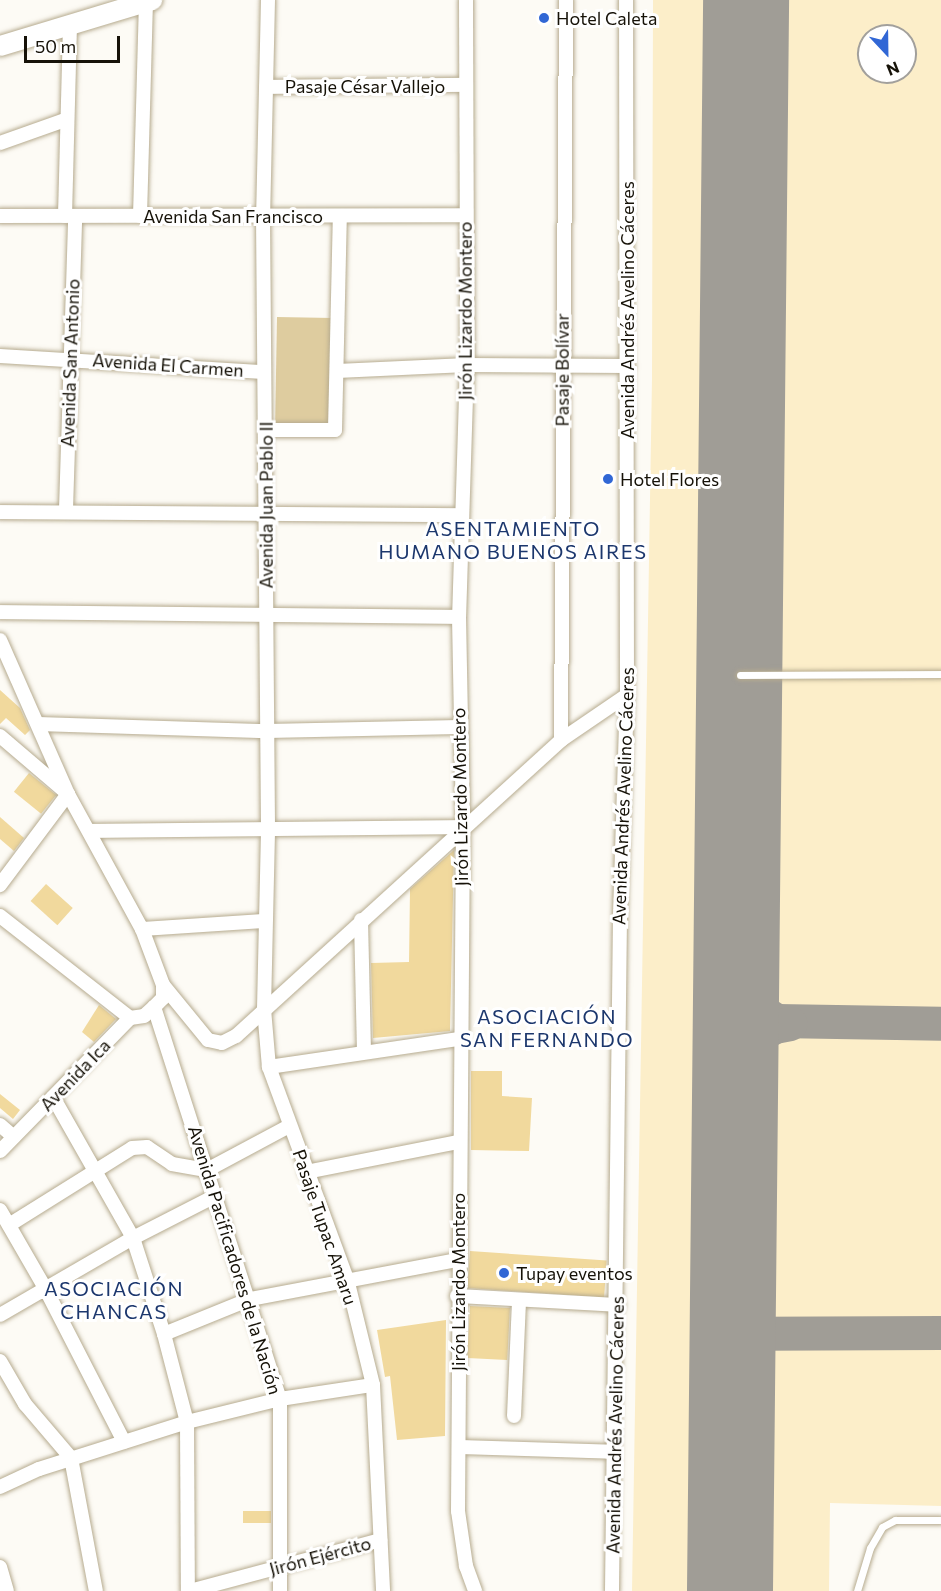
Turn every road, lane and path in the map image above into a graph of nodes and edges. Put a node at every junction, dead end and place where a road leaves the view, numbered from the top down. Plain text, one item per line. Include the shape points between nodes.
1 (268, 0) edge
2 (466, 0) edge
3 (566, 0) edge
4 (626, 0) edge
5 (149, 1) edge
6 (70, 24) junction
7 (0, 46) edge
8 (464, 85) junction
9 (266, 87) junction
10 (65, 120) junction
11 (0, 143) edge
12 (465, 215) junction
13 (0, 216) edge
14 (70, 216) junction
15 (140, 216) junction
16 (263, 216) junction
17 (340, 217) junction
18 (0, 356) edge
19 (69, 357) junction
20 (467, 365) junction
21 (562, 366) junction
22 (628, 366) junction
23 (337, 371) junction
24 (264, 372) junction
25 (266, 430) junction
26 (66, 510) junction
27 (0, 512) edge
28 (265, 514) junction
29 (461, 515) junction
30 (0, 612) edge
31 (459, 617) junction
32 (266, 618) junction
33 (0, 639) edge
34 (941, 674) edge
35 (740, 675) dead end
36 (627, 695) junction
37 (38, 724) junction
38 (459, 727) junction
39 (267, 731) junction
40 (0, 736) edge
41 (561, 740) junction
42 (68, 794) junction
43 (463, 827) junction
44 (91, 831) junction
45 (267, 832) junction
46 (0, 885) edge
47 (0, 916) edge
48 (361, 920) junction
49 (264, 921) junction
50 (142, 929) junction
51 (163, 985) junction
52 (154, 1007) junction
53 (264, 1010) junction
54 (130, 1018) junction
55 (459, 1039) junction
56 (364, 1050) junction
57 (269, 1067) junction
58 (53, 1097) junction
59 (0, 1125) edge
60 (289, 1126) junction
61 (14, 1137) junction
62 (458, 1142) junction
63 (0, 1151) edge
64 (207, 1170) junction
65 (96, 1171) junction
66 (306, 1172) junction
67 (213, 1197) junction
68 (0, 1210) edge
69 (9, 1225) junction
70 (133, 1238) junction
71 (457, 1260) junction
72 (347, 1279) junction
73 (45, 1288) junction
74 (457, 1296) junction
75 (250, 1299) junction
76 (519, 1302) junction
77 (618, 1305) junction
78 (0, 1315) edge
79 (164, 1334) junction
80 (0, 1361) edge
81 (374, 1385) junction
82 (280, 1399) junction
83 (514, 1416) dead end
84 (187, 1422) junction
85 (124, 1442) junction
86 (459, 1447) junction
87 (614, 1452) junction
88 (71, 1458) junction
89 (0, 1486) edge
90 (941, 1520) edge
91 (380, 1540) junction
92 (0, 1567) edge
93 (282, 1567) junction
94 (7, 1591) edge
95 (96, 1591) edge
96 (189, 1591) edge
97 (280, 1591) edge
98 (383, 1591) edge
99 (475, 1591) edge
100 (612, 1591) edge
101 (857, 1591) edge

1 - 9 street, Avenida Juan Pablo II
2 - 8 street, Jirón Lizardo Montero
3 - 21 street, Pasaje Bolívar
4 - 22 street, Avenida Andrés Avelino Cáceres
5 - 6 street
5 - 15 street
6 - 7 street
6 - 10 street, Avenida San Antonio
8 - 9 street, Pasaje César Vallejo
8 - 12 street, Jirón Lizardo Montero
9 - 16 street, Avenida Juan Pablo II
10 - 11 street
10 - 14 street, Avenida San Antonio
12 - 17 street, Avenida San Francisco
12 - 20 street, Jirón Lizardo Montero
13 - 14 street, Avenida San Francisco
14 - 15 street, Avenida San Francisco
14 - 19 street, Avenida San Antonio
15 - 16 street, Avenida San Francisco
16 - 17 street, Avenida San Francisco
16 - 24 street, Avenida Juan Pablo II
17 - 23 street
18 - 19 street, Avenida El Carmen
19 - 24 street, Avenida El Carmen
19 - 26 street, Avenida San Antonio
20 - 21 street
20 - 23 street
20 - 29 street, Jirón Lizardo Montero
21 - 22 street
21 - 41 street, Pasaje Bolívar
22 - 36 street, Avenida Andrés Avelino Cáceres
23 - 25 street via 335,430
24 - 25 street, Avenida Juan Pablo II
25 - 28 street, Avenida Juan Pablo II
26 - 27 street
26 - 28 street
28 - 29 street
28 - 32 street, Avenida Juan Pablo II
29 - 31 street, Jirón Lizardo Montero
30 - 32 street
31 - 32 street
31 - 38 street, Jirón Lizardo Montero
32 - 39 street, Avenida Juan Pablo II
33 - 37 street
34 - 35 lane
36 - 41 street
36 - 77 street, Avenida Andrés Avelino Cáceres via 620,916
37 - 39 street
37 - 42 street
38 - 39 street
38 - 43 street, Jirón Lizardo Montero
39 - 45 street, Avenida Juan Pablo II
40 - 42 street
41 - 43 street
42 - 44 street
42 - 46 street
43 - 45 street
43 - 48 street
43 - 55 street, Jirón Lizardo Montero
44 - 45 street
44 - 50 street
45 - 49 street, Avenida Juan Pablo II
47 - 54 street
48 - 53 street
48 - 56 street
49 - 50 street
49 - 53 street, Avenida Juan Pablo II
50 - 51 street
51 - 52 street via 163,998
51 - 53 street via 213,1043 236,1036
52 - 54 street, Avenida Ica via 144,1016
52 - 64 street, Avenida Pacificadores de la Nación
53 - 57 street, Pasaje Tupac Amaru
54 - 58 street, Avenida Ica
55 - 56 street
55 - 62 street, Jirón Lizardo Montero
56 - 57 street
57 - 60 street, Pasaje Tupac Amaru
58 - 61 street, Avenida Ica
58 - 65 street
59 - 61 street
60 - 64 street
60 - 66 street, Pasaje Tupac Amaru
61 - 63 street, Avenida Ica
62 - 66 street
62 - 71 street, Jirón Lizardo Montero
64 - 65 street via 172,1164 140,1146
64 - 67 street, Avenida Pacificadores de la Nación
65 - 69 street
65 - 70 street
66 - 72 street, Pasaje Tupac Amaru
67 - 70 street
67 - 75 street, Avenida Pacificadores de la Nación
68 - 69 street
69 - 73 street
70 - 73 street
70 - 79 street
71 - 72 street
71 - 74 street, Jirón Lizardo Montero
72 - 75 street
72 - 81 street, Pasaje Tupac Amaru
73 - 78 street
73 - 85 street
74 - 76 street
74 - 86 street, Jirón Lizardo Montero
75 - 79 street
75 - 82 street, Avenida Pacificadores de la Nación
76 - 77 street
76 - 83 street
77 - 87 street, Avenida Andrés Avelino Cáceres
79 - 84 street
80 - 88 street via 25,1404
81 - 82 street
81 - 91 street, Pasaje Tupac Amaru
82 - 84 street
82 - 93 street, Avenida Pacificadores de la Nación
84 - 85 street
84 - 96 street
85 - 88 street
86 - 87 street
86 - 99 street, Jirón Lizardo Montero via 458,1511 466,1566
87 - 100 street, Avenida Andrés Avelino Cáceres
88 - 89 street
88 - 95 street
90 - 101 lane via 895,1520 882,1527 870,1548
91 - 93 street, Jirón Ejército
91 - 98 street, Pasaje Tupac Amaru
92 - 94 street
93 - 96 street, Jirón Ejército
93 - 97 street, Avenida Pacificadores de la Nación

